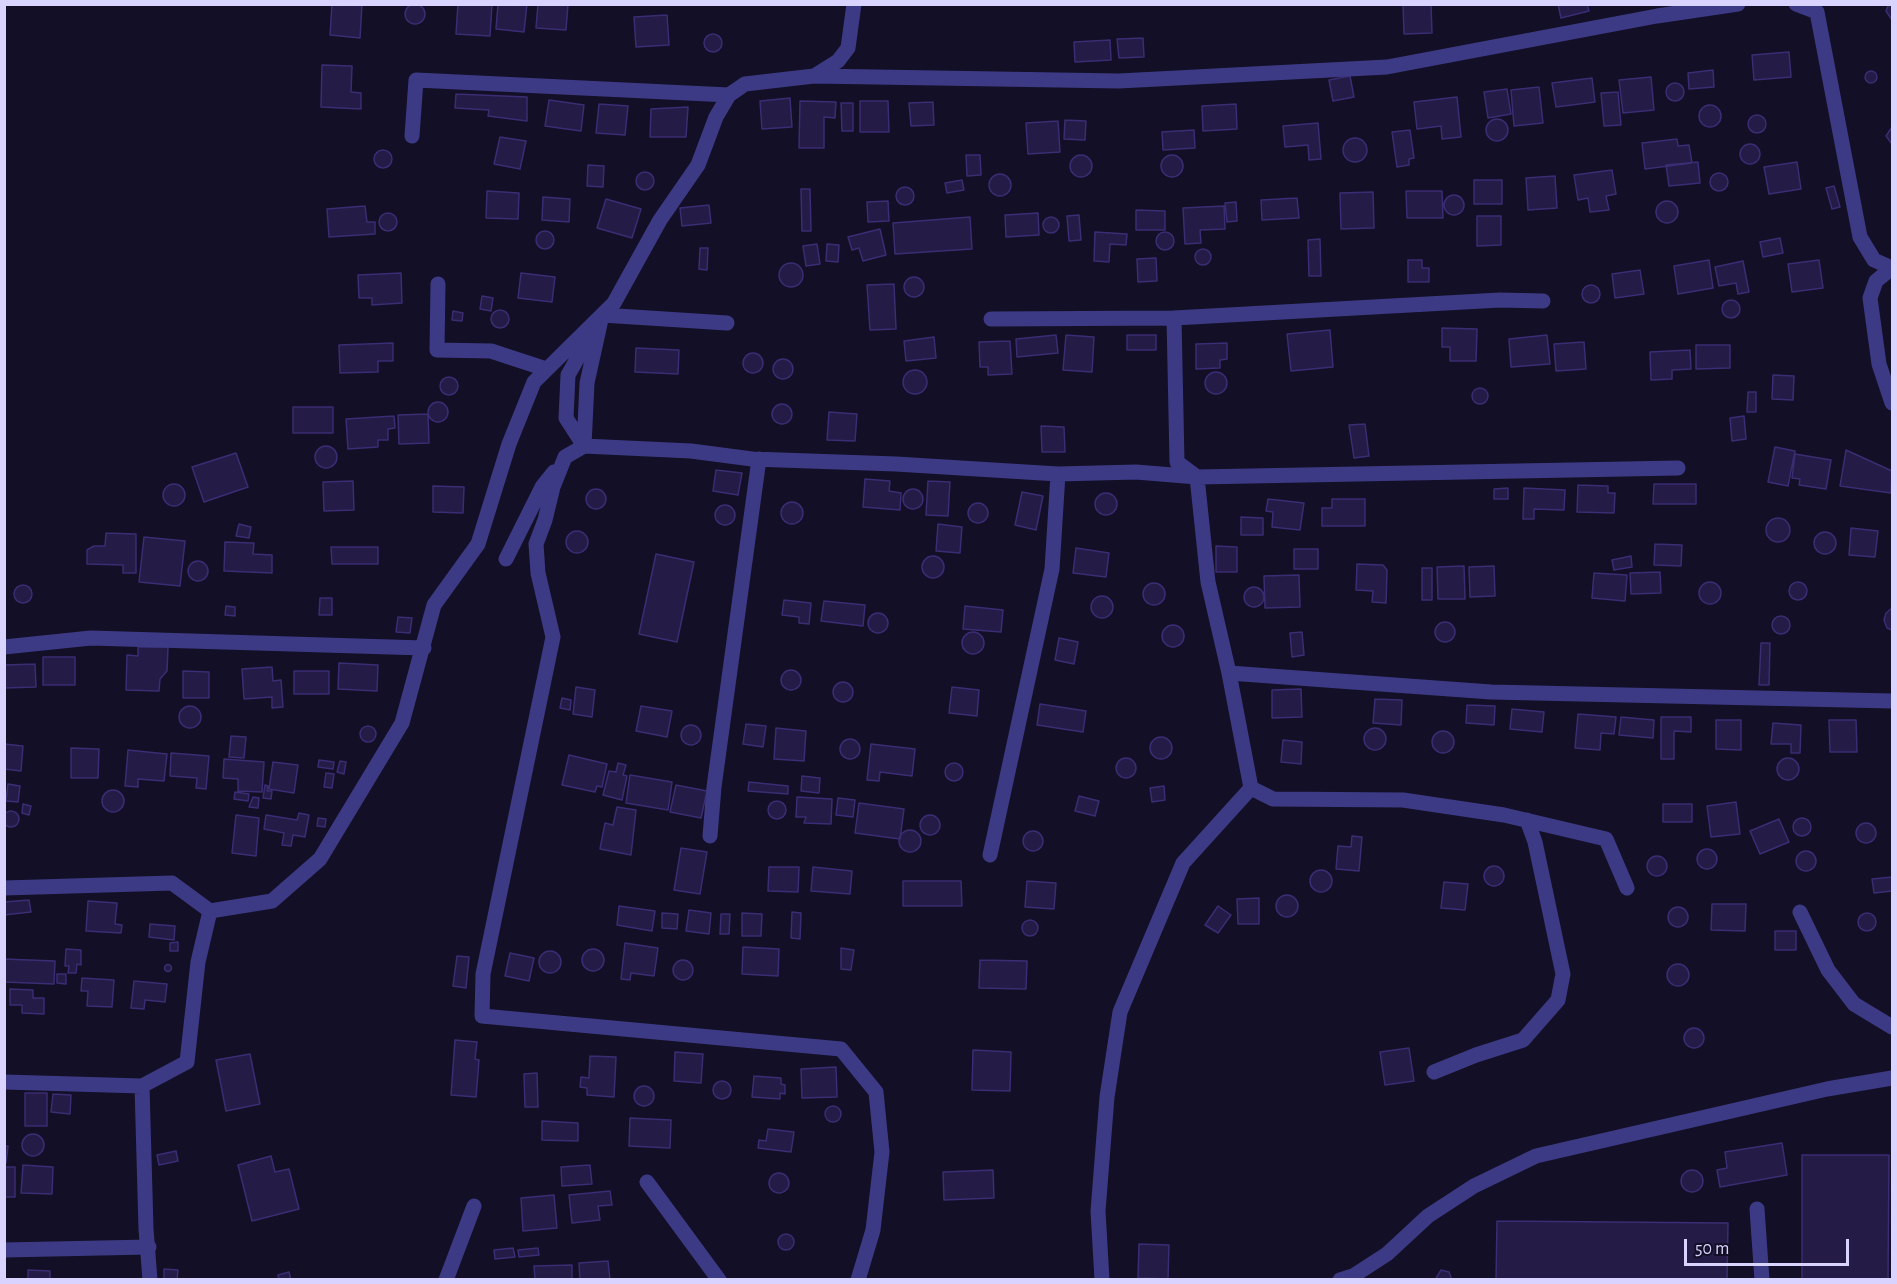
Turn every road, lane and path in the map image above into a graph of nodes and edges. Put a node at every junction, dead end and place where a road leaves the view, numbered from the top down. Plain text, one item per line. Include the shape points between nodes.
1 (854, 4) edge
2 (1738, 4) edge
3 (1796, 4) edge
4 (1817, 8) edge
5 (814, 76) junction
6 (729, 95) junction
7 (412, 136) dead end
8 (1893, 268) edge
9 (438, 284) dead end
10 (1543, 301) dead end
11 (602, 315) junction
12 (1174, 318) junction
13 (991, 319) dead end
14 (727, 323) dead end
15 (546, 369) junction
16 (1893, 403) edge
17 (584, 446) junction
18 (565, 458) junction
19 (759, 459) junction
20 (1678, 468) dead end
21 (1058, 474) junction
22 (1197, 477) junction
23 (506, 560) dead end
24 (4, 647) edge
25 (424, 648) junction
26 (1230, 673) junction
27 (1893, 701) edge
28 (1251, 788) junction
29 (1527, 820) junction
30 (710, 836) dead end
31 (990, 855) dead end
32 (4, 888) edge
33 (1627, 888) dead end
34 (210, 911) junction
35 (1800, 912) dead end
36 (1893, 1027) edge
37 (1434, 1072) dead end
38 (1893, 1078) edge
39 (4, 1082) edge
40 (142, 1086) junction
41 (647, 1182) dead end
42 (474, 1206) dead end
43 (1757, 1209) dead end
44 (149, 1247) junction
45 (4, 1250) edge
46 (150, 1280) edge
47 (446, 1280) edge
48 (719, 1280) edge
49 (858, 1280) edge
50 (1102, 1280) edge
51 (1340, 1280) edge
52 (1762, 1280) edge

1 - 5 street via 848,48 838,61
2 - 5 street via 1387,67 1119,81
3 - 4 street
4 - 8 street via 1860,237 1874,260
5 - 6 street via 745,84
6 - 7 street via 416,80
6 - 11 street via 698,165 660,220 614,303
8 - 16 street via 1876,281 1870,298 1879,363
9 - 15 street via 437,350 491,351
10 - 12 street
11 - 14 street
11 - 15 street
11 - 17 street via 568,375 566,418
12 - 13 street
12 - 22 street via 1177,462
15 - 25 street via 534,382 508,444 477,544 434,604
17 - 18 street
17 - 19 street
18 - 23 street via 542,487
18 - 49 street via 536,544 538,573 553,637 483,974 482,1016 841,1049 876,1092 882,1152 873,1230
19 - 21 street
19 - 30 street
20 - 22 street
21 - 22 street via 1136,472
21 - 31 street via 1052,569
22 - 26 street via 1208,582
24 - 25 street via 91,638
25 - 34 street via 402,723 320,859 273,901
26 - 27 street via 1491,692
26 - 28 street
28 - 29 street via 1273,799 1403,800
28 - 50 street via 1183,863 1120,1012 1107,1097 1098,1211
29 - 33 street via 1606,839
29 - 37 street via 1563,974 1558,1000 1523,1040
32 - 34 street via 172,883
34 - 40 street via 198,962 187,1062
35 - 36 street via 1828,970 1854,1004
38 - 51 street via 1827,1089 1536,1156 1474,1186 1428,1216 1387,1254
39 - 40 street
40 - 44 street
41 - 48 street
42 - 47 street
43 - 52 street
44 - 45 street
44 - 46 street

